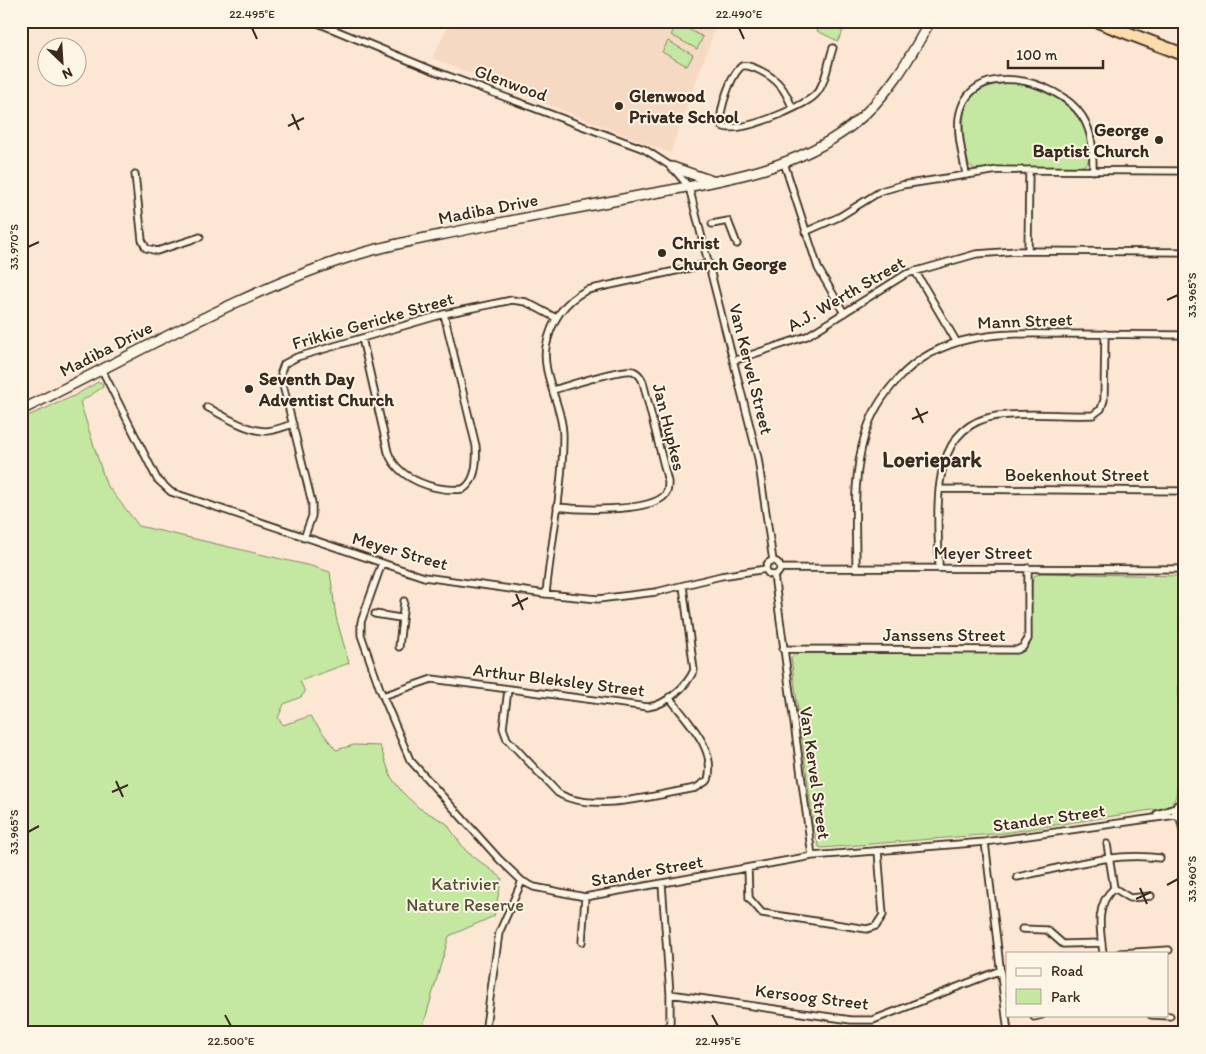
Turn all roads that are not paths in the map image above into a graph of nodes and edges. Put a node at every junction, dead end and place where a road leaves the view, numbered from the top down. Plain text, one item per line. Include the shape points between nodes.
1 (312, 21) edge
2 (930, 21) edge
3 (1096, 21) edge
4 (833, 48) dead end
5 (1185, 55) edge
6 (792, 107) junction
7 (784, 163) junction
8 (672, 167) junction
9 (1029, 170) junction
10 (1093, 171) junction
11 (1185, 171) edge
12 (135, 174) dead end
13 (966, 174) junction
14 (714, 182) junction
15 (689, 187) junction
16 (712, 224) dead end
17 (805, 232) junction
18 (200, 237) dead end
19 (737, 244) dead end
20 (1028, 251) junction
21 (1185, 252) edge
22 (708, 264) junction
23 (916, 271) junction
24 (844, 313) junction
25 (444, 314) junction
26 (556, 318) junction
27 (1105, 334) junction
28 (1185, 335) edge
29 (362, 338) junction
30 (956, 342) junction
31 (733, 361) junction
32 (102, 370) junction
33 (553, 390) junction
34 (207, 407) dead end
35 (21, 410) edge
36 (293, 424) junction
37 (940, 489) junction
38 (1185, 491) edge
39 (557, 507) junction
40 (304, 538) junction
41 (773, 561) junction
42 (382, 563) junction
43 (856, 567) junction
44 (780, 568) junction
45 (939, 568) junction
46 (1028, 568) junction
47 (766, 569) junction
48 (1185, 569) edge
49 (774, 575) junction
50 (683, 586) junction
51 (546, 594) junction
52 (404, 601) dead end
53 (375, 614) dead end
54 (400, 618) junction
55 (399, 647) dead end
56 (783, 649) junction
57 (508, 690) junction
58 (383, 696) junction
59 (669, 697) junction
60 (1185, 780) edge
61 (1183, 802) edge
62 (1179, 815) edge
63 (1185, 838) edge
64 (985, 842) junction
65 (1107, 844) dead end
66 (878, 851) junction
67 (812, 856) junction
68 (1110, 858) junction
69 (1160, 858) dead end
70 (748, 868) junction
71 (1017, 877) dead end
72 (522, 881) junction
73 (662, 884) junction
74 (1114, 888) junction
75 (1151, 896) dead end
76 (585, 897) junction
77 (1022, 929) dead end
78 (582, 942) dead end
79 (1102, 943) junction
80 (1169, 950) dead end
81 (1103, 952) edge
82 (1136, 952) edge
83 (1001, 970) junction
84 (670, 994) junction
85 (1006, 1015) edge
86 (1006, 1016) edge
87 (1038, 1016) edge
88 (1034, 1017) dead end
89 (485, 1033) edge
90 (670, 1033) edge
91 (1008, 1033) edge

1 - 8 street, Glenwood via 432,70 612,136
2 - 7 street, Madiba Drive via 896,78 872,107 830,141
3 - 5 highway
4 - 6 street via 820,89 813,97
6 - 6 street via 754,125 731,129 721,123 723,106 736,72 742,66 774,77
7 - 14 street, Madiba Drive
7 - 17 street
8 - 14 street
8 - 15 street, Glenwood
9 - 10 street
9 - 13 street
9 - 20 street
10 - 11 street
10 - 13 street via 1090,133 1076,108 1023,80 1008,79 979,87 963,104 959,127
12 - 18 street via 142,240 146,248 157,251
13 - 17 street via 890,187 839,217
14 - 15 street, Madiba Drive
15 - 22 street, Van Kervel Street
15 - 32 street, Madiba Drive via 449,233 360,254 253,294
16 - 19 street via 728,221
17 - 24 street via 818,268
20 - 21 street, A.J. Werth Street
20 - 23 street, A.J. Werth Street via 976,254
22 - 26 street via 586,290
22 - 31 street, Van Kervel Street
23 - 24 street, A.J. Werth Street via 891,282
23 - 30 street
24 - 31 street, A.J. Werth Street via 797,341
25 - 26 street, Frikkie Gericke Street via 519,300
25 - 29 street, Frikkie Gericke Street
25 - 29 street via 476,446 472,480 463,488 446,489 415,480 393,463
26 - 33 street via 546,354
27 - 28 street, Mann Street
27 - 30 street, Mann Street via 1003,334
27 - 37 street via 1104,400 1098,413 998,416 974,423 951,444 942,470
29 - 36 street, Frikkie Gericke Street via 297,357 284,364 281,372
30 - 43 street, Mann Street via 932,352 908,368 873,414 857,474
31 - 41 street, Van Kervel Street via 758,458
32 - 35 street, Madiba Drive
32 - 40 street, Meyer Street via 157,479 166,488 174,494
33 - 39 street via 563,434
33 - 39 street, Jan Hupkes via 622,372 639,375 668,482 667,492 660,498 634,506 595,510
34 - 36 street via 259,430
36 - 40 street, Frikkie Gericke Street via 312,510
37 - 38 street, Boekenhout Street
37 - 45 street
39 - 51 street
40 - 42 street, Meyer Street
41 - 44 street
41 - 47 street
42 - 51 street, Meyer Street via 437,580
42 - 58 street, Stander Street via 360,628
43 - 44 street, Meyer Street
43 - 45 street, Meyer Street
44 - 49 street
45 - 46 street, Meyer Street
46 - 48 street, Meyer Street
46 - 56 street, Janssens Street via 1028,640 1017,650
47 - 49 street
47 - 50 street, Meyer Street
49 - 56 street, Van Kervel Street
50 - 51 street, Meyer Street via 598,599
50 - 59 street, Arthur Bleksley Street via 694,670 687,682
52 - 54 street
53 - 54 street
54 - 55 street
56 - 67 street, Van Kervel Street
57 - 58 street, Arthur Bleksley Street via 432,679
57 - 59 street, Arthur Bleksley Street via 648,707
57 - 59 street via 503,728 507,739 558,794 566,798 610,803 696,788 708,780 705,747
58 - 72 street, Stander Street via 414,766
60 - 61 street
61 - 62 street
62 - 63 street
62 - 64 street, Stander Street
64 - 66 street, Stander Street
64 - 83 street
65 - 68 street
66 - 67 street, Stander Street
66 - 70 street via 883,915 876,926 867,929 762,913 749,898
67 - 70 street, Stander Street
68 - 69 street
68 - 71 street
68 - 74 street
70 - 73 street, Stander Street
72 - 76 street, Stander Street via 548,892
72 - 89 street via 499,933
73 - 76 street, Stander Street
73 - 84 street
74 - 75 street via 1130,898
74 - 79 street via 1104,898 1101,907
76 - 78 street
77 - 79 street via 1048,930 1058,941 1066,944
79 - 81 street
80 - 82 street
83 - 84 street, Kersoog Street via 873,1020 851,1020
83 - 85 street
84 - 90 street
86 - 91 street
87 - 88 street

